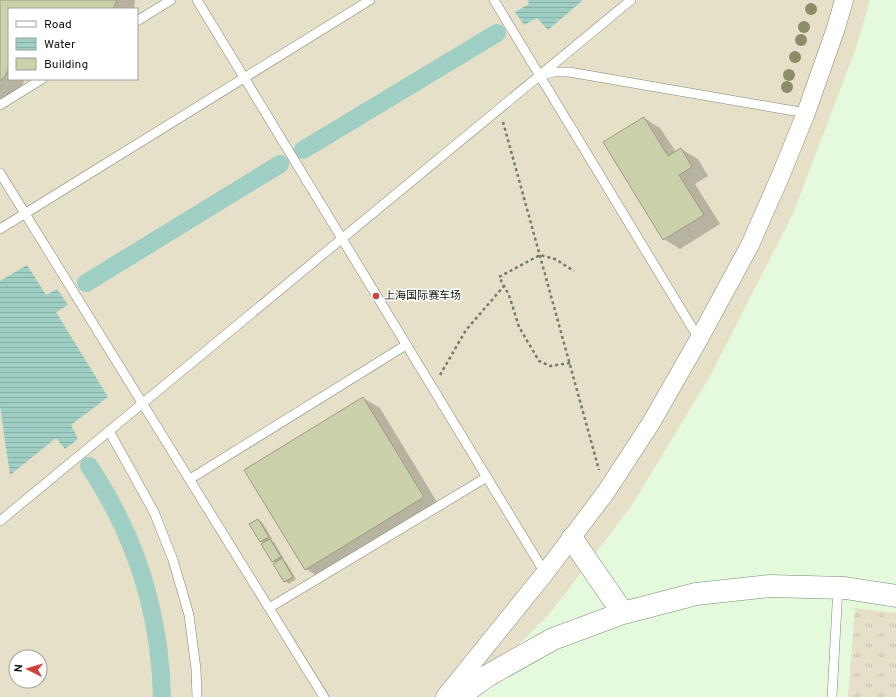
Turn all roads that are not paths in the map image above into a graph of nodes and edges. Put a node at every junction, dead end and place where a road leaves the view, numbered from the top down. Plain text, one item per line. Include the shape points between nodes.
1 (171, 0) edge
2 (197, 0) edge
3 (370, 0) edge
4 (494, 0) edge
5 (631, 0) edge
6 (844, 0) edge
7 (138, 20) edge
8 (573, 48) junction
9 (570, 72) junction
10 (539, 75) junction
11 (244, 78) junction
12 (40, 80) edge
13 (0, 105) edge
14 (806, 113) junction
15 (0, 173) edge
16 (25, 213) junction
17 (0, 229) edge
18 (341, 239) junction
19 (699, 340) junction
20 (406, 345) junction
21 (143, 403) junction
22 (109, 431) junction
23 (487, 477) junction
24 (190, 479) junction
25 (0, 521) edge
26 (572, 539) junction
27 (545, 573) junction
28 (838, 588) junction
29 (896, 596) edge
30 (269, 608) junction
31 (623, 613) junction
32 (197, 697) edge
33 (324, 697) edge
34 (445, 697) edge
35 (458, 697) edge
36 (832, 697) edge

1 - 7 lane
2 - 11 lane
3 - 11 lane
4 - 10 lane
5 - 8 lane
6 - 14 street
8 - 9 lane via 566,61
8 - 10 lane
9 - 10 lane
9 - 14 lane
10 - 18 lane
10 - 19 lane
11 - 16 lane
11 - 18 lane
12 - 13 lane
14 - 19 street via 750,245
15 - 16 lane
16 - 17 lane
16 - 21 lane
18 - 20 lane
18 - 21 lane
19 - 26 street via 651,423
20 - 23 lane
20 - 24 lane
21 - 22 lane
21 - 24 lane
22 - 25 lane
22 - 32 lane via 154,512 173,560 189,615
23 - 27 lane
23 - 30 lane
24 - 30 lane
26 - 27 street
26 - 31 street
27 - 34 street
28 - 29 street
28 - 31 street via 770,586 696,594
28 - 36 lane
30 - 33 lane
31 - 35 street via 553,639 487,676

